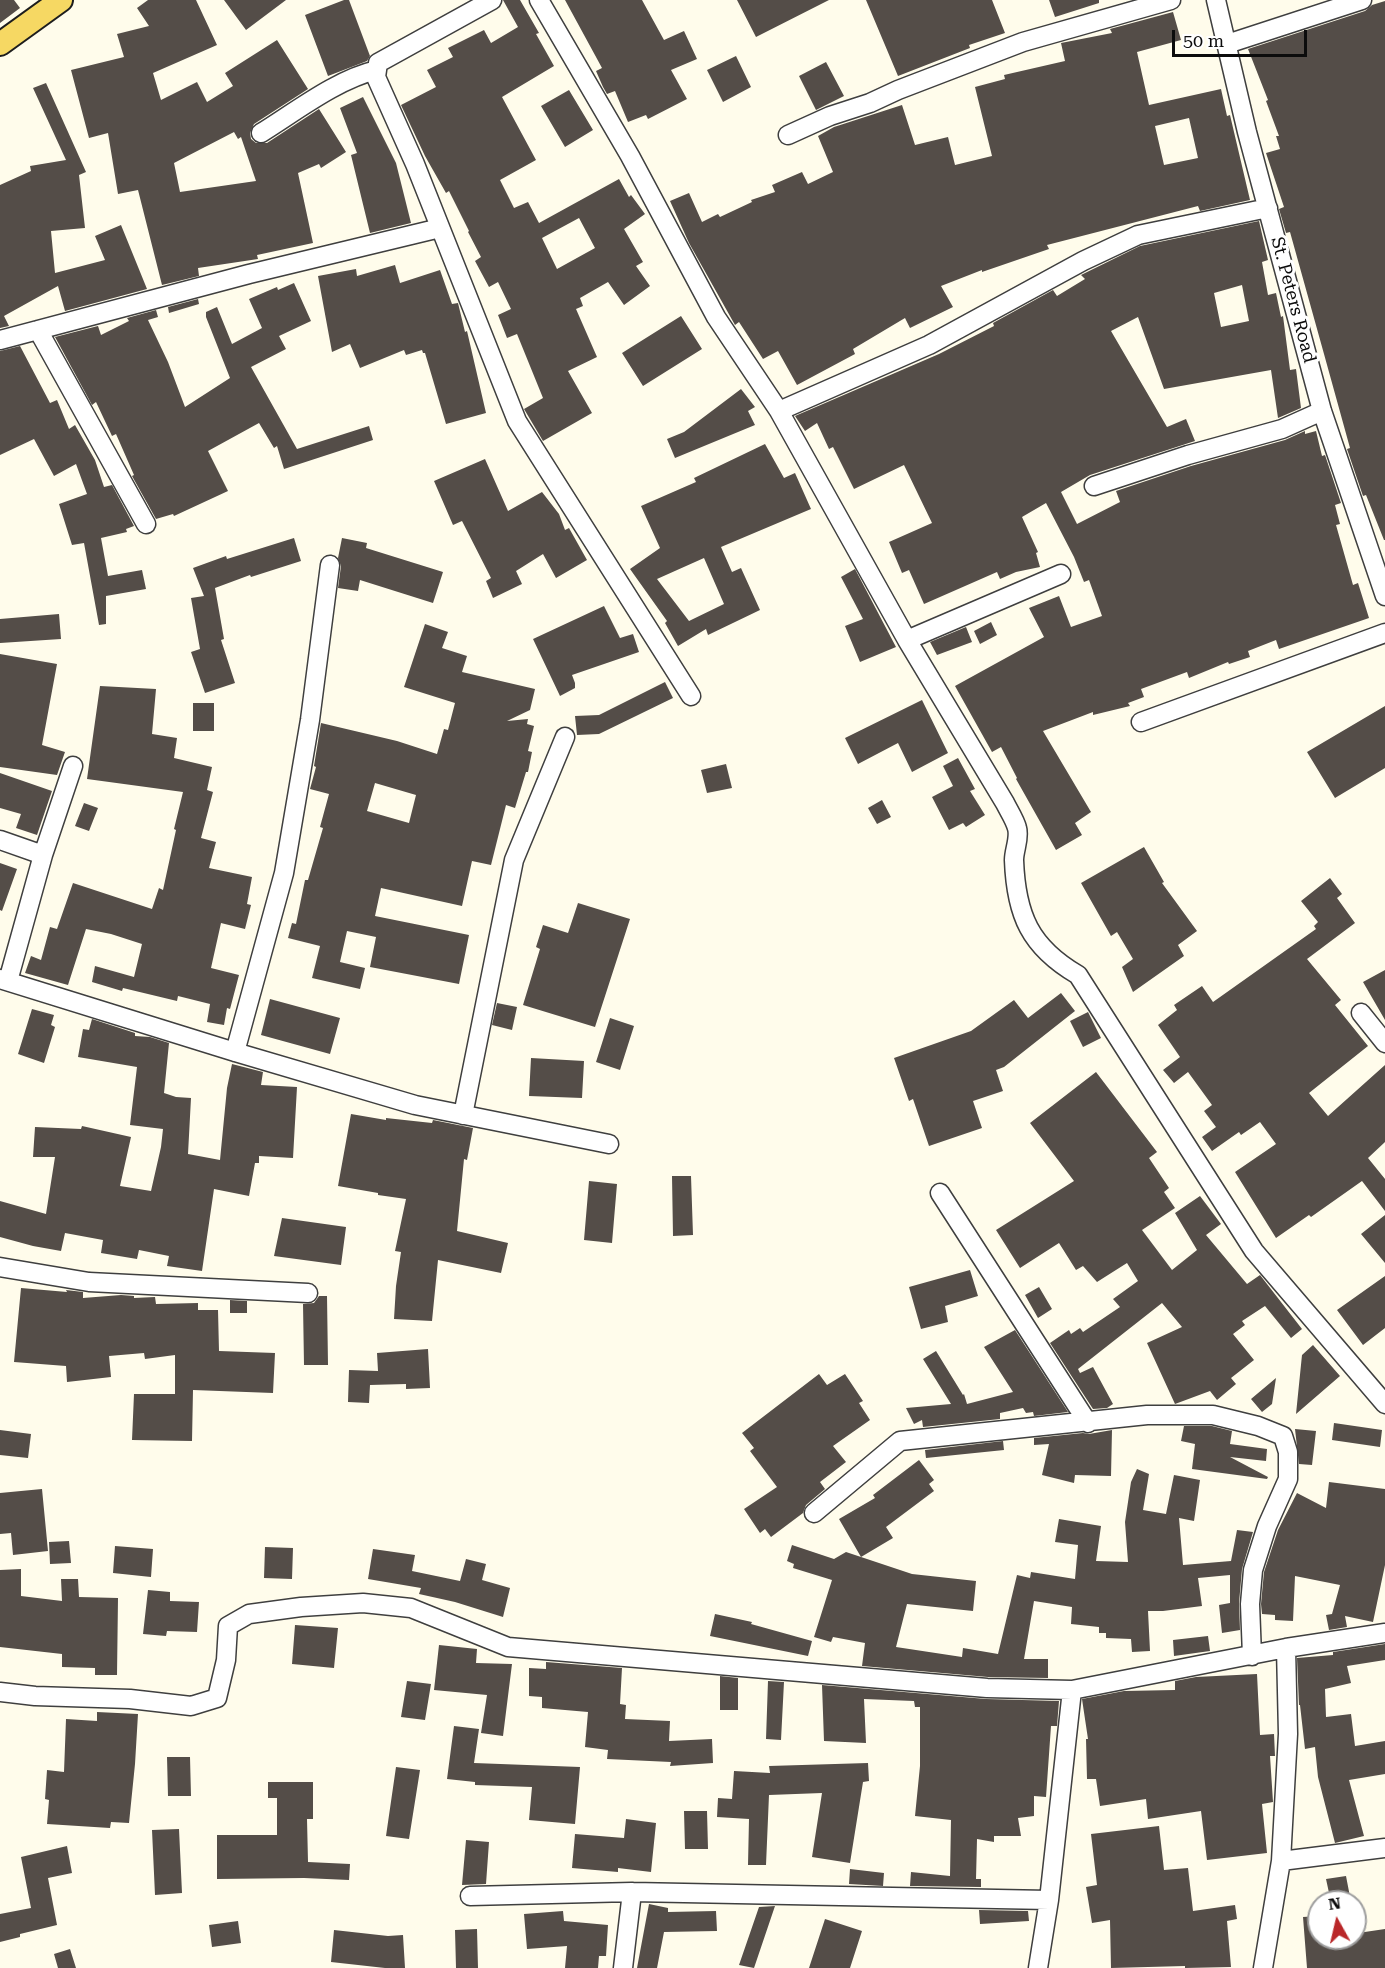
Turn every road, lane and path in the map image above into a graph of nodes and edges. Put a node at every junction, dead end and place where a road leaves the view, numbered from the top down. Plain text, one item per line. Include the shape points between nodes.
1 (61, 0) edge
2 (492, 0) edge
3 (539, 0) edge
4 (1171, 0) edge
5 (1216, 0) edge
6 (1362, 0) edge
7 (0, 44) edge
8 (1227, 44) junction
9 (377, 70) junction
10 (261, 134) dead end
11 (788, 135) dead end
12 (1268, 208) junction
13 (440, 228) junction
14 (38, 330) junction
15 (0, 340) edge
16 (779, 411) junction
17 (1323, 411) junction
18 (1094, 486) dead end
19 (146, 524) dead end
20 (330, 565) dead end
21 (1061, 574) dead end
22 (1385, 596) edge
23 (1385, 633) edge
24 (907, 640) junction
25 (692, 696) dead end
26 (1141, 722) dead end
27 (565, 737) dead end
28 (73, 766) dead end
29 (0, 840) edge
30 (43, 855) junction
31 (4, 980) edge
32 (1361, 1013) dead end
33 (1385, 1043) edge
34 (235, 1052) junction
35 (463, 1115) junction
36 (609, 1144) dead end
37 (940, 1193) dead end
38 (0, 1267) edge
39 (308, 1293) dead end
40 (1385, 1404) edge
41 (1088, 1423) junction
42 (814, 1513) dead end
43 (1385, 1633) edge
44 (1286, 1648) junction
45 (1252, 1656) junction
46 (1072, 1690) junction
47 (0, 1692) edge
48 (1385, 1848) edge
49 (1281, 1861) junction
50 (633, 1892) junction
51 (470, 1896) dead end
52 (1049, 1900) junction
53 (623, 1968) edge
54 (1038, 1968) edge
55 (1263, 1968) edge

1 - 7 main road
2 - 9 street via 378,63
3 - 16 street via 630,156 716,317
4 - 11 street via 1023,42
5 - 8 street, St. Peters Road
6 - 8 street
8 - 12 street, St. Peters Road
9 - 10 street via 330,91
9 - 13 street via 382,93
12 - 16 street via 1138,235 928,345
12 - 17 street, St. Peters Road
13 - 14 street
13 - 25 street via 517,420
14 - 15 street
14 - 19 street
16 - 24 street
17 - 18 street via 1282,429
17 - 22 street, St. Peters Road
20 - 34 street via 310,720 284,873
21 - 24 street
23 - 26 street
24 - 40 street via 1018,829 1016,887 1024,920 1040,946 1057,963 1078,975 1254,1251
27 - 35 street via 514,860
28 - 30 street
29 - 30 street
30 - 31 street
31 - 34 street
32 - 33 street
34 - 35 street via 415,1105
35 - 36 street
37 - 41 street
38 - 39 street via 89,1282
41 - 42 street via 900,1441
41 - 45 street via 1147,1415 1213,1415 1283,1436 1288,1452 1288,1479 1253,1570
43 - 44 street
44 - 45 street
44 - 49 street via 1288,1734
45 - 46 street
46 - 47 street via 987,1688 508,1647 411,1608 363,1603 249,1614 228,1626 226,1660 217,1698 191,1706
46 - 52 street
48 - 49 street
49 - 55 street
50 - 51 street
50 - 52 street
50 - 53 street
52 - 54 street

